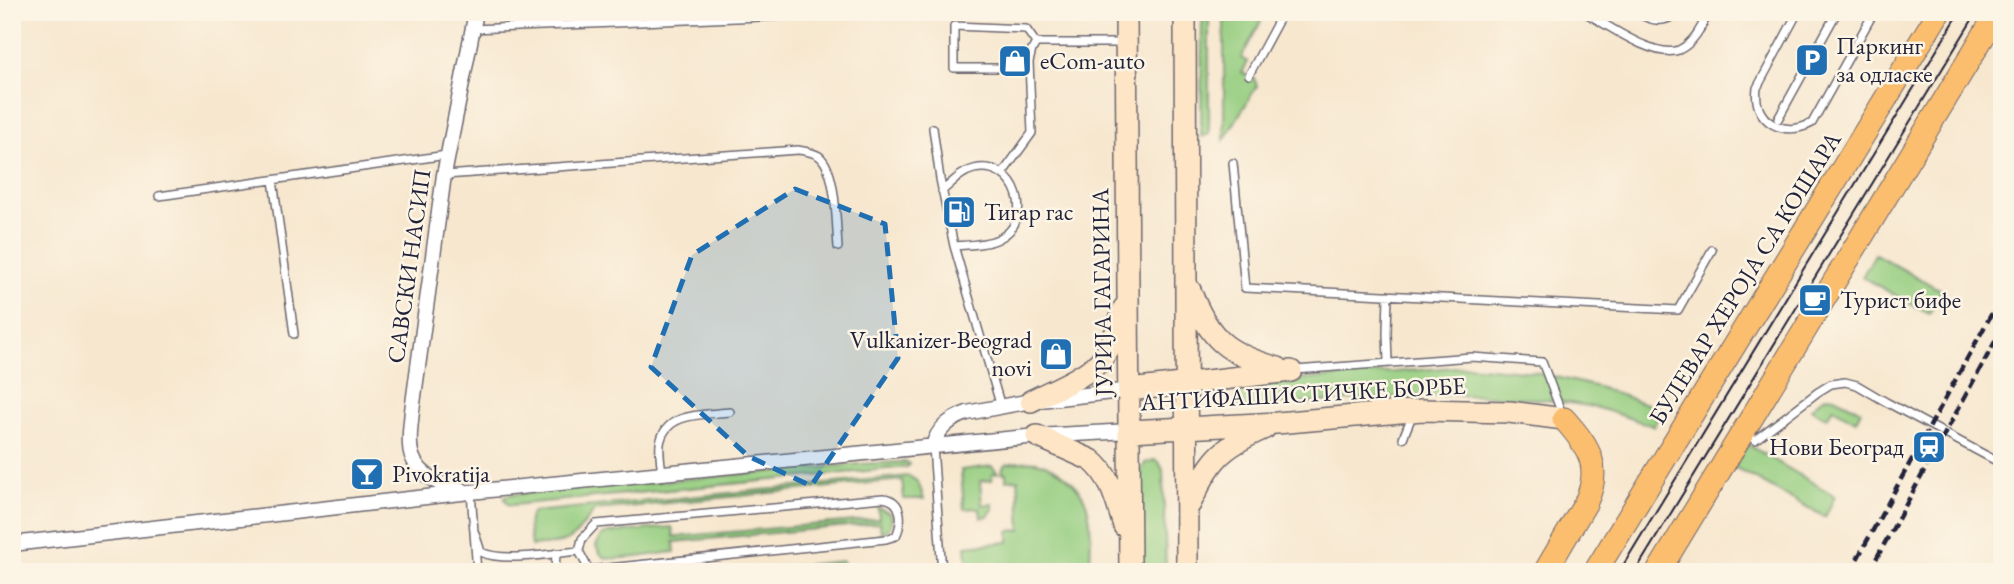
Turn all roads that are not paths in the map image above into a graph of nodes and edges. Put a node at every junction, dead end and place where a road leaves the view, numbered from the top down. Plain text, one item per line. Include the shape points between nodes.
1 (476, 12) edge
2 (1126, 12) edge
3 (1283, 12) edge
4 (1584, 12) edge
5 (1636, 12) edge
6 (1678, 12) edge
7 (1709, 12) edge
8 (1798, 12) edge
9 (1837, 12) edge
10 (1874, 12) edge
11 (1940, 12) edge
12 (1998, 12) edge
13 (783, 16) dead end
14 (1188, 18) edge
15 (473, 29) junction
16 (1036, 43) junction
17 (1126, 43) junction
18 (1030, 62) junction
19 (1249, 75) dead end
20 (1778, 119) dead end
21 (933, 128) dead end
22 (448, 155) junction
23 (1233, 163) dead end
24 (1002, 174) junction
25 (444, 176) junction
26 (272, 180) junction
27 (942, 191) junction
28 (159, 196) dead end
29 (954, 246) junction
30 (838, 247) dead end
31 (1712, 250) dead end
32 (1186, 280) junction
33 (1129, 293) junction
34 (1388, 295) junction
35 (294, 334) dead end
36 (1388, 362) junction
37 (1291, 371) junction
38 (1187, 383) junction
39 (1130, 390) junction
40 (1031, 401) junction
41 (1001, 407) junction
42 (730, 412) dead end
43 (1564, 419) junction
44 (1277, 423) junction
45 (1187, 428) junction
46 (1129, 431) junction
47 (1037, 436) junction
48 (1755, 440) dead end
49 (933, 446) junction
50 (2002, 464) edge
51 (662, 473) junction
52 (470, 492) junction
53 (1187, 511) junction
54 (475, 533) junction
55 (12, 544) edge
56 (1130, 544) junction
57 (579, 551) junction
58 (556, 553) junction
59 (590, 571) edge
60 (477, 572) edge
61 (555, 572) edge
62 (942, 572) edge
63 (1130, 572) edge
64 (1187, 572) edge
65 (1545, 572) edge
66 (1595, 572) edge
67 (1658, 572) edge

1 - 15 street, САВСКИ НАСИП
2 - 17 main road, ЈУРИЈА ГАГАРИНА
3 - 19 lane
4 - 7 lane via 1662,51 1690,43
5 - 6 lane via 1662,21
8 - 10 lane via 1756,98 1763,117 1793,130 1812,123
9 - 20 lane
11 - 66 main road, БУЛЕВАР ХЕРОЈА СА КОШАРА
12 - 67 main road
13 - 15 lane
14 - 32 main road
15 - 22 street, САВСКИ НАСИП
16 - 17 lane
16 - 18 lane
16 - 18 lane via 1026,29 954,26 954,68 1012,68
17 - 33 main road, ЈУРИЈА ГАГАРИНА
18 - 24 lane via 1032,132
21 - 27 lane
22 - 25 street, САВСКИ НАСИП
22 - 26 lane
23 - 34 lane via 1245,288
24 - 27 lane via 974,169
24 - 29 lane via 1016,189 1019,200 1015,223 998,239
25 - 30 lane via 810,152 822,159 830,175
25 - 52 street, САВСКИ НАСИП via 410,448 422,472
26 - 28 lane
26 - 35 lane
27 - 29 lane
29 - 41 lane
31 - 34 lane via 1678,310
32 - 37 main road via 1214,337 1237,354
32 - 38 main road
33 - 39 main road, ЈУРИЈА ГАГАРИНА
33 - 40 main road via 1102,358
34 - 36 lane
36 - 37 lane, АНТИФАШИСТИЧКЕ БОРБЕ
36 - 43 lane, АНТИФАШИСТИЧКЕ БОРБЕ via 1472,357 1542,362
37 - 38 main road, АНТИФАШИСТИЧКЕ БОРБЕ
38 - 39 main road, АНТИФАШИСТИЧКЕ БОРБЕ
38 - 45 main road
39 - 40 street
39 - 46 main road, ЈУРИЈА ГАГАРИНА
40 - 41 street
41 - 49 street via 957,416 940,429
42 - 51 lane via 682,417 668,426 660,444
43 - 44 main road, АНТИФАШИСТИЧКЕ БОРБЕ via 1480,410 1422,410
43 - 65 main road via 1591,454 1594,478 1586,504
44 - 45 main road, АНТИФАШИСТИЧКЕ БОРБЕ
44 - 53 main road via 1221,453 1206,470
45 - 46 main road, АНТИФАШИСТИЧКЕ БОРБЕ
45 - 53 main road
46 - 47 street, САВСКИ НАСИП
46 - 56 main road, ЈУРИЈА ГАГАРИНА
47 - 49 street, САВСКИ НАСИП
47 - 56 main road via 1097,465 1116,500
48 - 50 lane via 1831,384 1845,382 1857,384
49 - 51 street, САВСКИ НАСИП
49 - 62 lane
51 - 52 street, САВСКИ НАСИП
52 - 54 lane
52 - 55 street, САВСКИ НАСИП
53 - 64 main road
54 - 58 lane via 481,552 488,555
54 - 60 lane
56 - 63 main road, ЈУРИЈА ГАГАРИНА
57 - 58 lane
57 - 59 lane
57 - 59 lane via 582,539 596,524 883,498 898,506 900,528 886,539
58 - 61 lane

